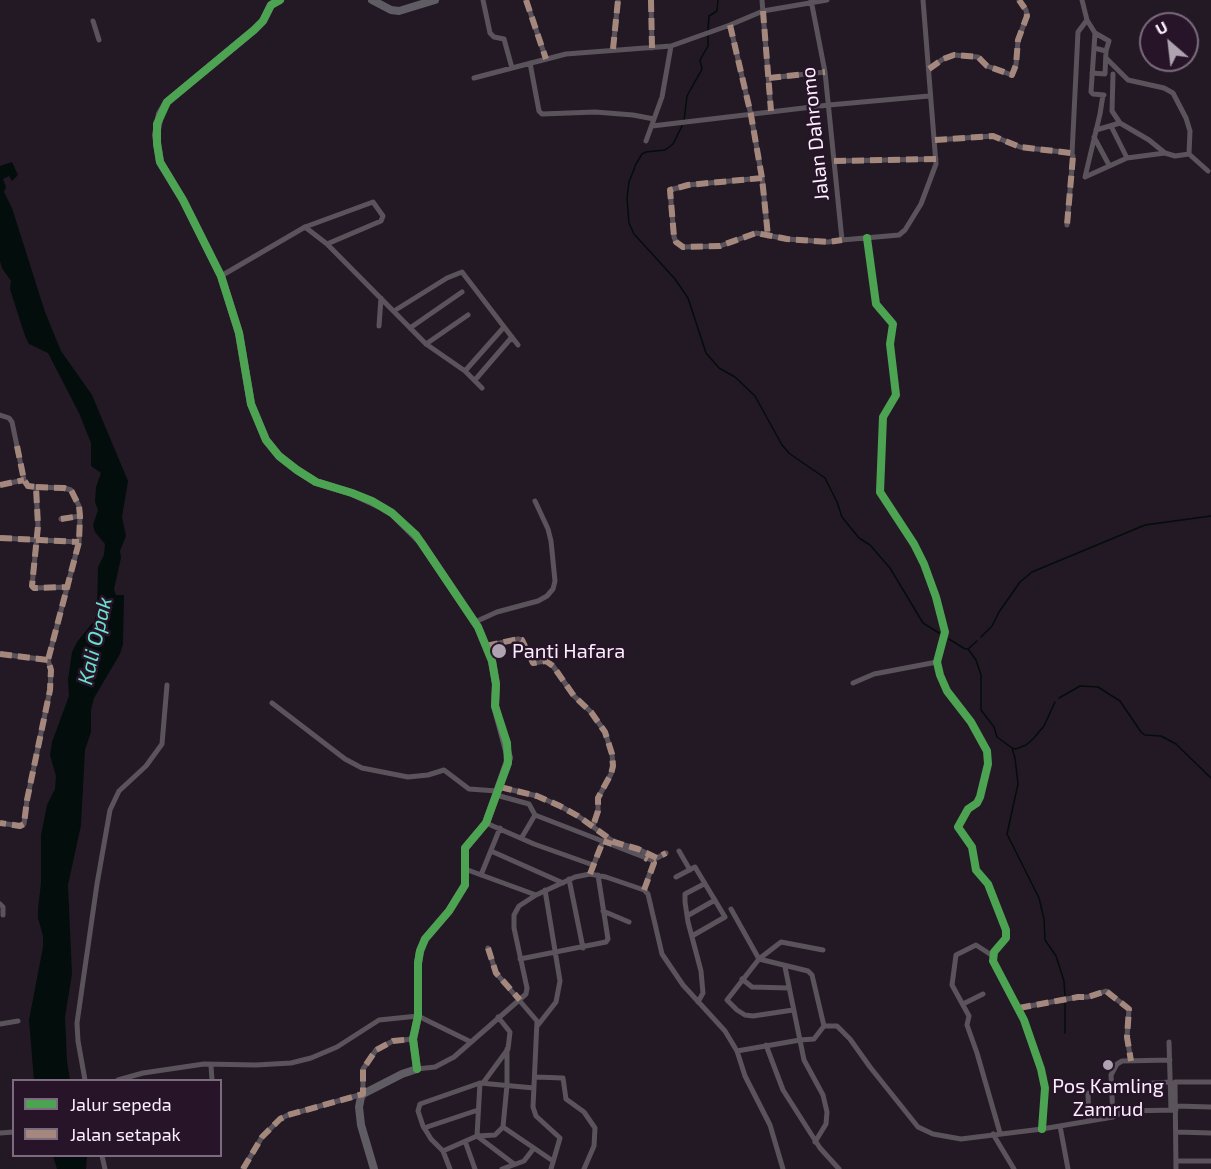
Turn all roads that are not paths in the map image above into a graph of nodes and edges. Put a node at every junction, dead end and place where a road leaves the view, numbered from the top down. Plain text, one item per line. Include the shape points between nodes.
1 (280, 0) edge
2 (372, 0) edge
3 (435, 0) edge
4 (483, 0) edge
5 (526, 0) edge
6 (618, 0) edge
7 (651, 0) edge
8 (762, 0) edge
9 (827, 0) edge
10 (923, 0) edge
11 (1019, 0) edge
12 (1082, 0) edge
13 (811, 1) edge
14 (763, 11) junction
15 (1087, 20) junction
16 (93, 21) dead end
17 (730, 25) junction
18 (1095, 33) junction
19 (99, 40) dead end
20 (671, 46) junction
21 (652, 48) junction
22 (1094, 48) junction
23 (613, 49) junction
24 (1106, 54) junction
25 (546, 59) junction
26 (530, 63) junction
27 (512, 68) junction
28 (929, 69) junction
29 (825, 72) junction
30 (1092, 73) junction
31 (1105, 74) junction
32 (1113, 74) junction
33 (1121, 74) junction
34 (474, 78) dead end
35 (769, 78) junction
36 (1103, 94) junction
37 (1112, 94) junction
38 (929, 96) junction
39 (829, 105) junction
40 (771, 111) junction
41 (751, 115) junction
42 (654, 119) junction
43 (1120, 123) junction
44 (652, 126) junction
45 (1111, 126) junction
46 (1096, 130) junction
47 (935, 140) junction
48 (646, 141) dead end
49 (1095, 142) junction
50 (1165, 153) junction
51 (1072, 154) junction
52 (1189, 154) junction
53 (1127, 158) junction
54 (936, 159) junction
55 (834, 161) junction
56 (1109, 165) junction
57 (1208, 171) dead end
58 (762, 178) junction
59 (1067, 225) dead end
60 (305, 228) junction
61 (768, 236) junction
62 (867, 238) junction
63 (842, 240) junction
64 (327, 244) junction
65 (221, 276) junction
66 (462, 292) dead end
67 (381, 298) junction
68 (394, 311) junction
69 (468, 315) dead end
70 (379, 326) dead end
71 (504, 327) junction
72 (410, 328) junction
73 (512, 337) junction
74 (426, 344) junction
75 (518, 345) dead end
76 (465, 371) junction
77 (475, 380) junction
78 (482, 388) dead end
79 (0, 415) edge
80 (24, 480) junction
81 (3, 485) edge
82 (36, 487) junction
83 (535, 501) dead end
84 (80, 516) junction
85 (61, 519) dead end
86 (2, 538) edge
87 (37, 538) junction
88 (79, 542) junction
89 (68, 587) junction
90 (475, 622) junction
91 (486, 646) junction
92 (0, 654) edge
93 (48, 660) junction
94 (937, 662) junction
95 (853, 683) dead end
96 (167, 685) dead end
97 (272, 703) dead end
98 (498, 791) junction
99 (535, 815) junction
100 (0, 823) edge
101 (486, 823) junction
102 (593, 826) junction
103 (500, 828) junction
104 (522, 837) junction
105 (603, 841) junction
106 (491, 851) junction
107 (679, 851) dead end
108 (666, 853) dead end
109 (593, 865) junction
110 (465, 869) junction
111 (690, 870) junction
112 (590, 874) junction
113 (481, 875) junction
114 (598, 875) junction
115 (676, 877) dead end
116 (566, 881) junction
117 (704, 884) junction
118 (545, 890) junction
119 (645, 891) junction
120 (536, 895) junction
121 (715, 900) junction
122 (0, 904) edge
123 (731, 909) dead end
124 (603, 911) junction
125 (3, 915) dead end
126 (687, 916) junction
127 (629, 922) dead end
128 (692, 936) junction
129 (488, 948) dead end
130 (583, 948) junction
131 (823, 950) dead end
132 (556, 953) junction
133 (993, 956) junction
134 (520, 959) junction
135 (759, 959) junction
136 (785, 967) junction
137 (742, 979) junction
138 (789, 988) junction
139 (983, 994) dead end
140 (520, 999) junction
141 (698, 1002) junction
142 (963, 1004) junction
143 (1018, 1008) junction
144 (793, 1010) junction
145 (418, 1016) junction
146 (498, 1017) junction
147 (18, 1021) dead end
148 (824, 1023) junction
149 (0, 1024) edge
150 (538, 1025) junction
151 (413, 1039) junction
152 (800, 1040) junction
153 (471, 1042) junction
154 (1169, 1042) dead end
155 (766, 1045) junction
156 (507, 1049) junction
157 (737, 1051) junction
158 (1170, 1060) junction
159 (1131, 1061) junction
160 (211, 1066) junction
161 (417, 1069) junction
162 (535, 1077) junction
163 (85, 1079) edge
164 (122, 1079) edge
165 (212, 1079) edge
166 (1173, 1082) junction
167 (1211, 1082) edge
168 (482, 1083) junction
169 (507, 1085) junction
170 (1112, 1086) junction
171 (534, 1088) junction
172 (363, 1094) junction
173 (1088, 1094) dead end
174 (1211, 1107) edge
175 (478, 1110) junction
176 (1175, 1110) junction
177 (1113, 1117) junction
178 (1089, 1121) junction
179 (1060, 1126) junction
180 (503, 1127) junction
181 (424, 1128) junction
182 (1042, 1129) junction
183 (1176, 1132) junction
184 (1211, 1133) edge
185 (996, 1134) junction
186 (477, 1136) junction
187 (465, 1142) junction
188 (815, 1142) junction
189 (534, 1148) junction
190 (443, 1151) junction
191 (553, 1161) junction
192 (1176, 1161) junction
193 (1211, 1161) edge
194 (514, 1164) junction
195 (243, 1169) edge
196 (374, 1169) edge
197 (450, 1169) edge
198 (475, 1169) edge
199 (502, 1169) edge
200 (551, 1169) edge
201 (584, 1169) edge
202 (783, 1169) edge
203 (839, 1169) edge
204 (1014, 1169) edge
205 (1068, 1169) edge
206 (1176, 1169) edge

1 - 65 street via 271,5 254,30 167,102 157,124 159,162
2 - 3 street via 399,11
4 - 27 street via 490,33 504,39
5 - 25 street
6 - 23 street
7 - 21 street
8 - 14 street
9 - 13 street
10 - 28 street
11 - 28 street via 1027,16 1018,40 1014,73 989,67 978,57 954,55
12 - 15 street
13 - 14 street
13 - 29 street, Jalan Dahromo
14 - 17 street
14 - 35 street
15 - 18 street
15 - 51 street via 1078,32
16 - 19 street
17 - 20 street
17 - 41 street
18 - 22 street
18 - 24 street via 1109,41
20 - 21 street
20 - 42 street via 664,91
21 - 23 street
22 - 24 street
22 - 30 street
23 - 25 street
24 - 31 street
24 - 33 street
25 - 26 street
26 - 27 street
26 - 42 street via 542,114 595,112
27 - 34 street
28 - 38 street
29 - 35 street
29 - 39 street, Jalan Dahromo
30 - 31 street
30 - 36 street via 1091,92
31 - 32 street
32 - 33 street
32 - 37 street
33 - 52 street via 1128,80 1173,93 1190,131
35 - 40 street
36 - 37 street
36 - 46 street
37 - 43 street via 1112,111
38 - 39 street
38 - 47 street
39 - 40 street
39 - 55 street, Jalan Dahromo
40 - 41 street
41 - 44 street
41 - 58 street
42 - 44 street
43 - 45 street
43 - 50 street
44 - 48 street
45 - 46 street
45 - 53 street
46 - 49 street
47 - 51 street via 993,136 1020,147
47 - 54 street
49 - 56 street
49 - 56 street via 1085,177
50 - 52 street
50 - 53 street
51 - 59 street
52 - 57 street
53 - 56 street
54 - 55 street
54 - 62 street via 921,204 905,230 899,235
55 - 63 street, Jalan Dahromo
58 - 61 street
58 - 61 street via 674,188 669,191 669,198 674,237 683,247 720,246 756,233
60 - 64 street
60 - 64 street via 373,202 383,216 381,221
60 - 65 street
61 - 63 street via 821,242
62 - 63 street
62 - 94 street via 876,304 893,324 890,345 896,395 883,417 880,492 914,544 936,597 945,632
64 - 67 street
65 - 90 street via 240,333 255,416 273,451 316,482 352,493 392,513 422,542
66 - 72 street
67 - 68 street
67 - 70 street
68 - 71 street via 462,272
68 - 72 street
69 - 74 street
71 - 73 street
71 - 76 street
72 - 74 street
73 - 75 street
73 - 77 street
74 - 76 street
76 - 77 street
77 - 78 street
79 - 80 street via 12,422
80 - 81 street
80 - 82 street via 28,486
82 - 84 street via 71,490
82 - 87 street
83 - 90 street via 551,541 553,590 538,601
84 - 85 street
84 - 88 street
86 - 87 street
87 - 88 street
87 - 89 street via 32,586
88 - 89 street
89 - 93 street
90 - 91 street
91 - 98 street via 496,684 495,706 509,758
91 - 102 street via 522,640 532,663 546,661 553,666 605,732 613,766 598,798
92 - 93 street
93 - 100 street via 50,690 24,824
94 - 95 street via 874,674
94 - 133 street via 947,691 987,751 979,800 968,809 958,827 972,847 976,870 988,884 1006,930
96 - 163 street via 162,744 146,766 119,791 110,810 77,1023
97 - 98 street via 362,768 408,777 444,770 469,789
98 - 99 street via 529,804
98 - 101 street
98 - 102 street via 537,796
99 - 104 street
99 - 105 street
101 - 103 street
101 - 110 street via 465,848
102 - 108 street via 609,840 657,858
103 - 104 street
103 - 106 street
104 - 109 street
105 - 109 street
105 - 119 street via 654,861
106 - 113 street
106 - 116 street
107 - 111 street
109 - 112 street
110 - 113 street
110 - 145 street via 465,885 460,895 420,951
111 - 115 street
111 - 117 street via 695,867
112 - 114 street
112 - 116 street
113 - 120 street
114 - 119 street
114 - 124 street
116 - 118 street
116 - 130 street
117 - 121 street
117 - 126 street via 686,894
118 - 120 street
118 - 132 street
119 - 141 street via 662,954
120 - 134 street via 519,906 514,915
121 - 126 street
121 - 128 street via 725,917
122 - 125 street
123 - 135 street
124 - 127 street
124 - 130 street via 608,941
126 - 128 street
128 - 141 street via 703,993
129 - 140 street via 496,973
130 - 132 street
131 - 135 street via 781,942
132 - 134 street
132 - 150 street via 558,998
133 - 142 street via 976,945 955,957 952,987
133 - 143 street
134 - 140 street via 527,988
135 - 136 street
135 - 137 street
136 - 138 street
136 - 148 street via 812,975
137 - 138 street via 752,987
137 - 144 street via 727,1000 745,1015
138 - 144 street
139 - 142 street
140 - 146 street
140 - 150 street
141 - 157 street via 725,1031
142 - 185 street
143 - 159 street via 1106,991 1129,1009 1127,1037
143 - 182 street via 1044,1078
144 - 152 street
145 - 151 street
145 - 153 street
145 - 160 street via 379,1020 337,1047 291,1063
146 - 153 street
146 - 156 street via 510,1032
147 - 149 street
148 - 152 street via 814,1039
148 - 185 street via 837,1026 850,1039 918,1127 961,1139
150 - 162 street
151 - 161 street
151 - 172 street via 393,1041 376,1050 363,1069
152 - 155 street
152 - 188 street via 806,1065 827,1112 826,1124
153 - 161 street via 435,1067
154 - 158 street
155 - 157 street
155 - 188 street via 783,1090
156 - 168 street
156 - 169 street
157 - 202 street via 770,1125
158 - 159 street
158 - 166 street
159 - 170 street via 1122,1061 1114,1068
160 - 164 street
160 - 165 street
161 - 172 street
162 - 171 street
162 - 201 street via 563,1078 566,1100 584,1112 595,1128 594,1146
166 - 167 street
166 - 170 street
166 - 176 street
168 - 169 street
168 - 175 street
168 - 181 street via 420,1104
169 - 171 street
169 - 180 street
170 - 177 street
171 - 191 street via 534,1113 560,1138
172 - 195 street via 280,1119 262,1137
172 - 196 street via 359,1107 361,1125
173 - 178 street
174 - 176 street
175 - 181 street
175 - 186 street
176 - 177 street via 1124,1111
176 - 183 street
177 - 178 street
178 - 179 street
179 - 182 street
179 - 205 street
180 - 186 street via 495,1135
180 - 189 street
181 - 190 street
182 - 185 street
183 - 184 street
183 - 192 street
185 - 204 street
186 - 187 street
186 - 194 street
187 - 190 street
187 - 198 street
188 - 203 street
189 - 191 street
189 - 194 street via 524,1161
190 - 197 street
191 - 200 street
192 - 193 street
192 - 206 street
194 - 199 street

